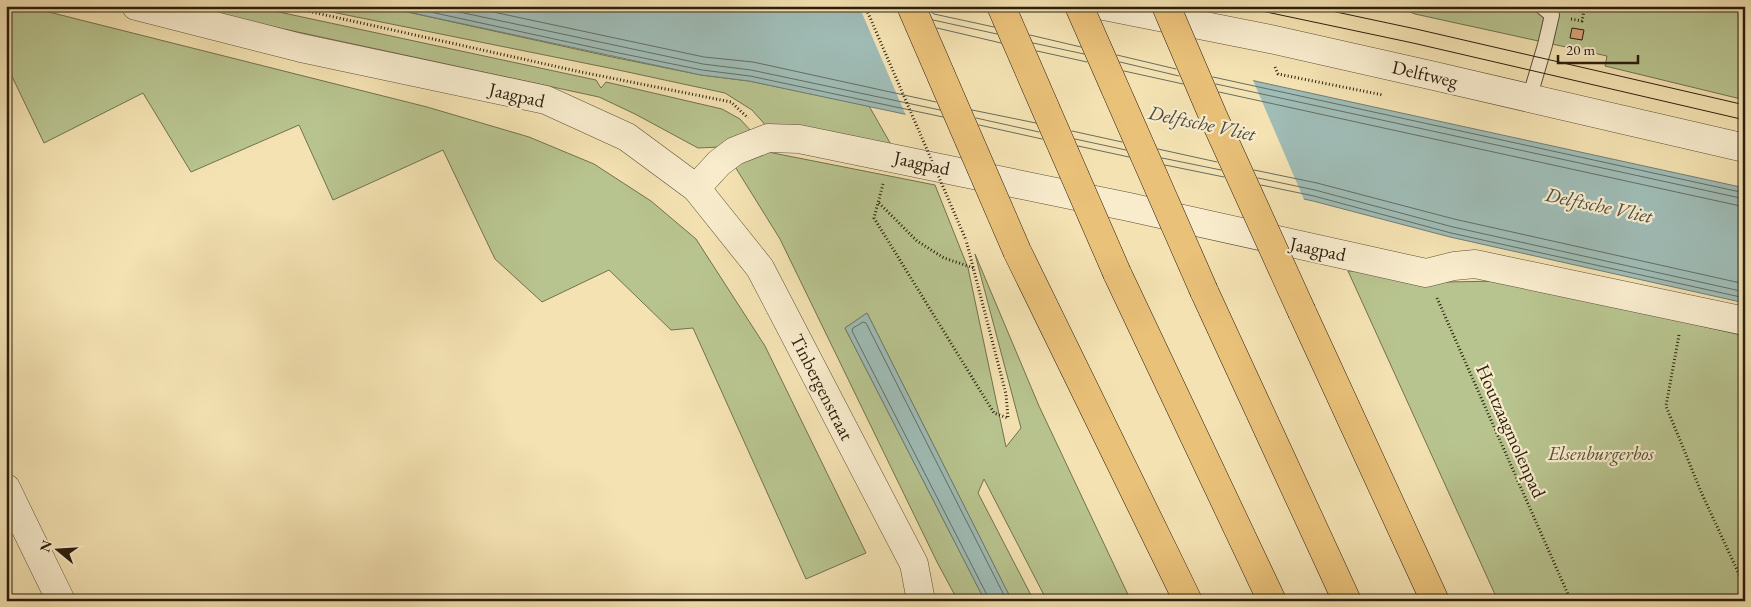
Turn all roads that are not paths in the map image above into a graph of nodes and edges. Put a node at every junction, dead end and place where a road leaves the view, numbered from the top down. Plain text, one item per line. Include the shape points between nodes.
1 (136, 6) edge
2 (911, 6) edge
3 (1001, 6) edge
4 (1079, 6) edge
5 (1104, 6) edge
6 (1166, 6) edge
7 (1541, 6) edge
8 (1529, 99) junction
9 (1745, 148) edge
10 (696, 188) junction
11 (1745, 321) edge
12 (6, 488) edge
13 (61, 601) edge
14 (921, 601) edge
15 (1188, 601) edge
16 (1272, 601) edge
17 (1347, 601) edge
18 (1435, 601) edge

1 - 10 street, Jaagpad via 301,48 546,100 627,137
2 - 15 highway, bridge via 1017,251
3 - 16 highway, bridge via 1117,273
4 - 17 highway, bridge via 1204,291
5 - 8 street, Delftweg
6 - 18 highway, bridge via 1217,125
7 - 8 lane via 1552,15
8 - 9 street, Delftweg
10 - 11 street, Jaagpad via 735,151 768,138 799,139 1426,272 1476,264
10 - 14 street, Tinbergenstraat via 760,268 914,564
12 - 13 street

